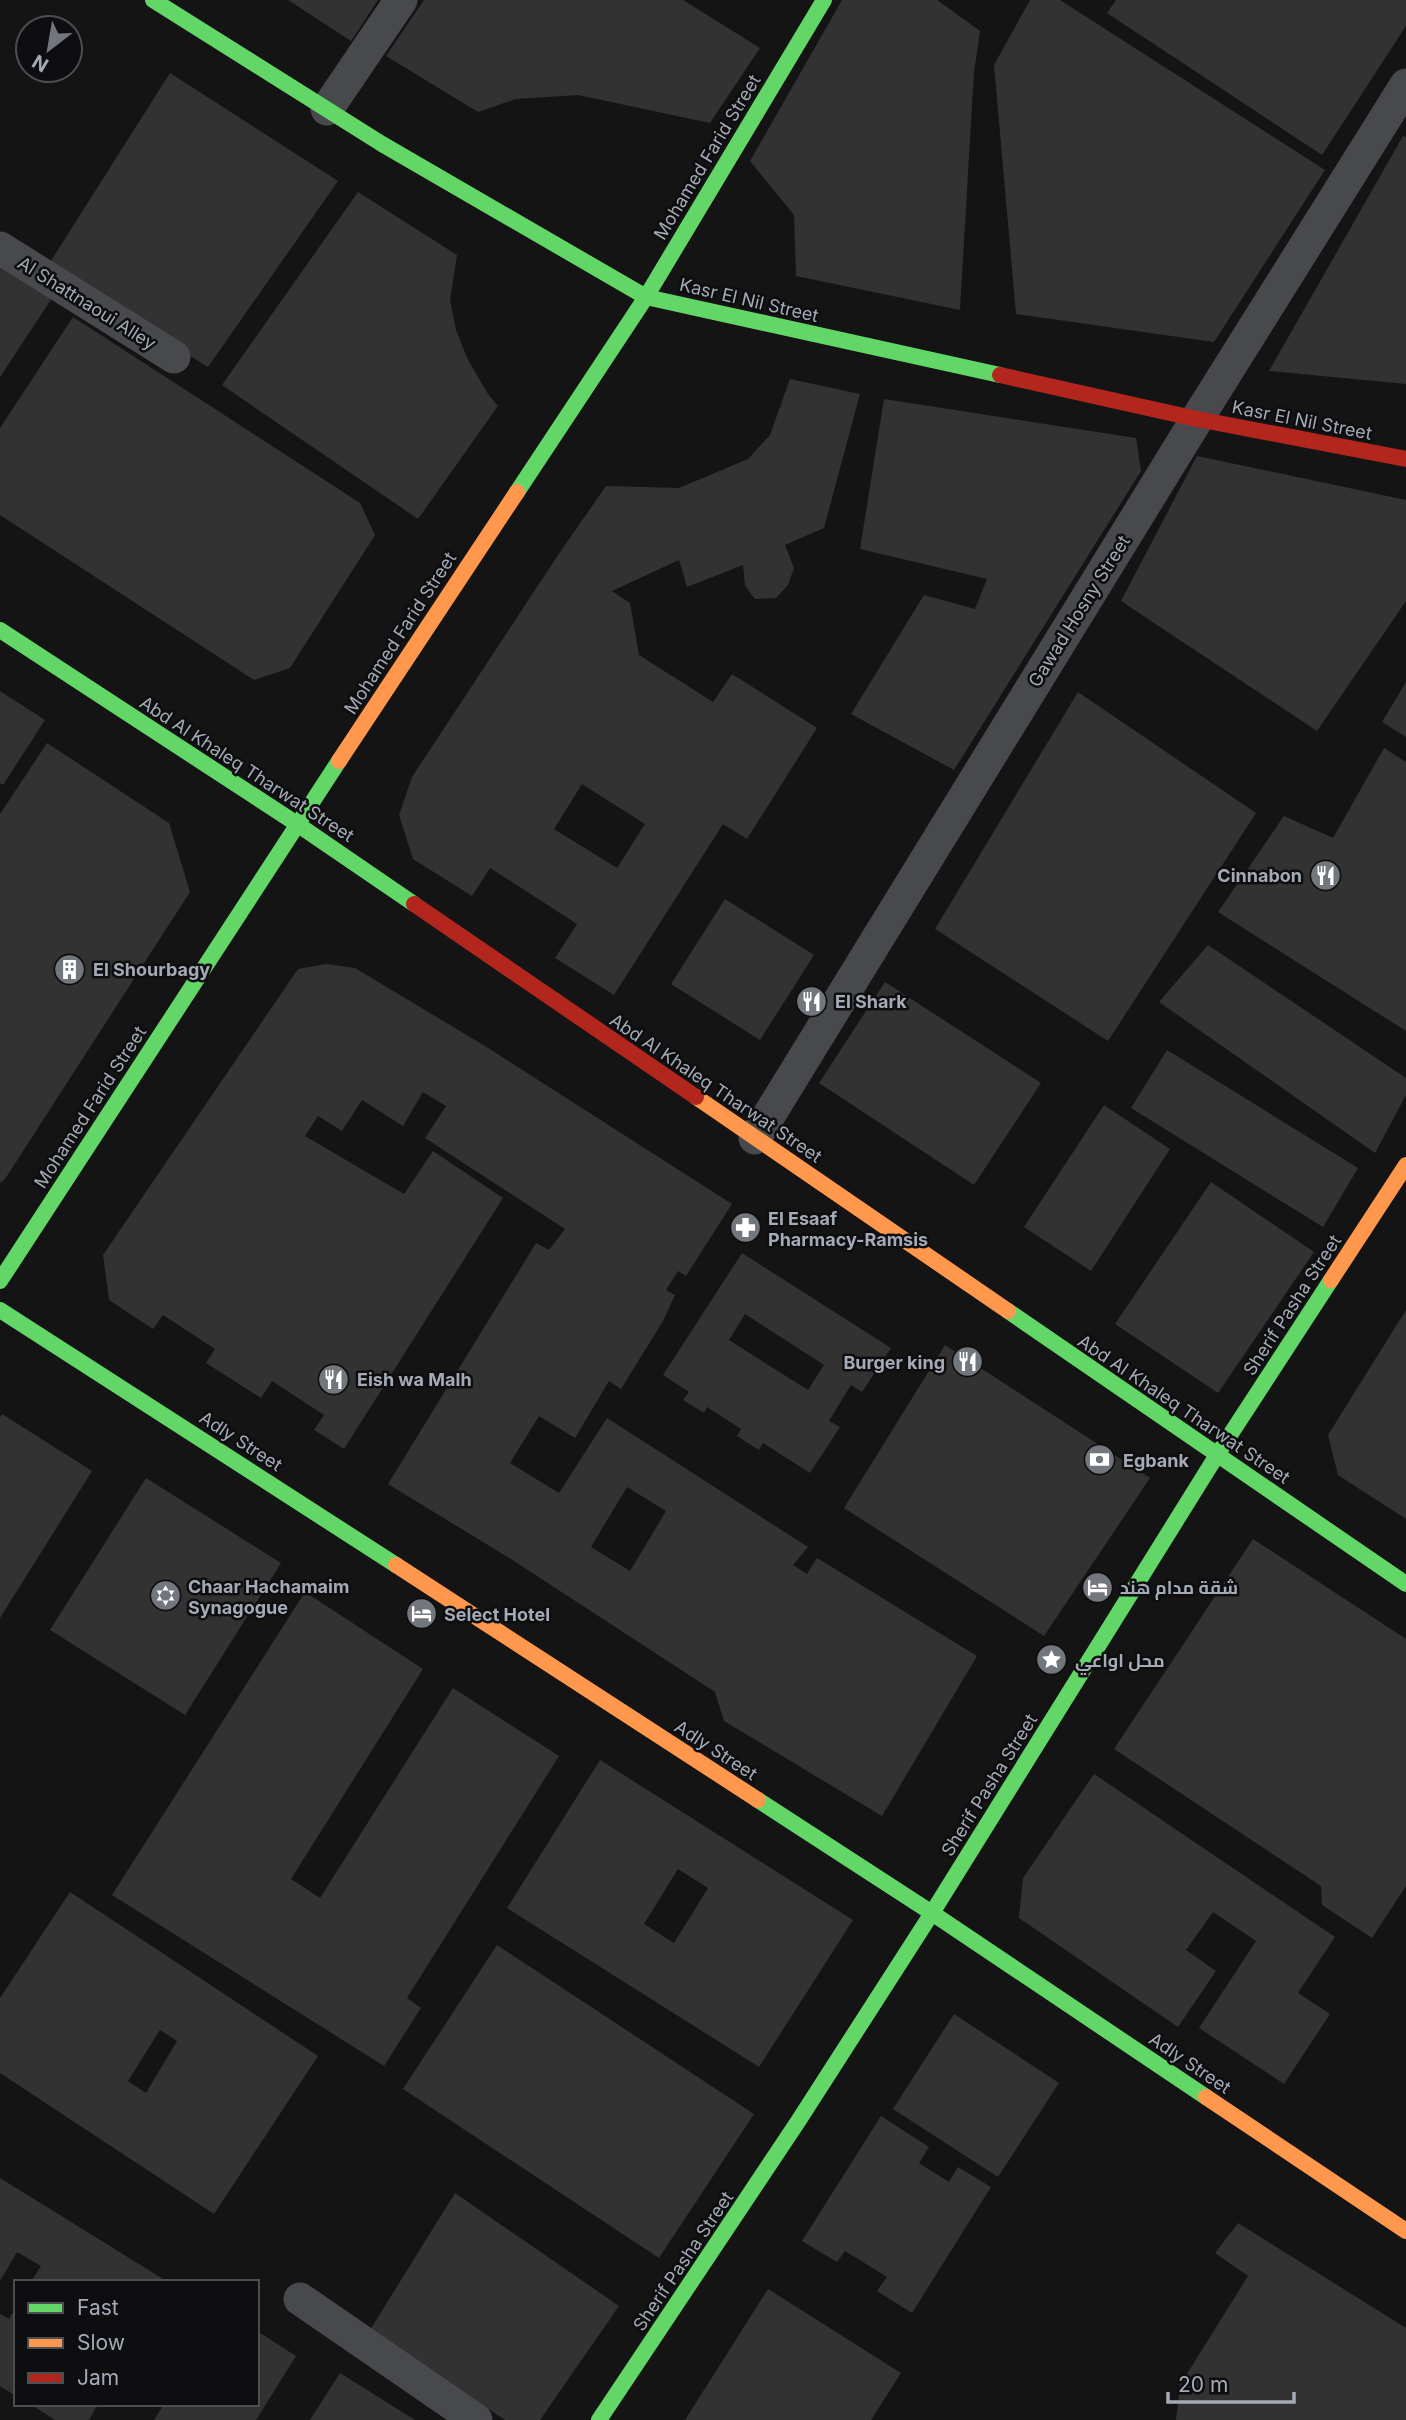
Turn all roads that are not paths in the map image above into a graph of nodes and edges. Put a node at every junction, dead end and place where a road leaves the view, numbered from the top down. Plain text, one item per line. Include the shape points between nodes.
1 (153, 0) edge
2 (401, 0) edge
3 (824, 0) edge
4 (1406, 85) edge
5 (327, 109) junction
6 (0, 248) edge
7 (646, 296) junction
8 (174, 358) dead end
9 (1197, 419) junction
10 (1406, 459) edge
11 (0, 630) edge
12 (297, 824) junction
13 (755, 1138) junction
14 (1406, 1165) edge
15 (1396, 1200) edge
16 (0, 1281) edge
17 (0, 1311) edge
18 (1217, 1455) junction
19 (1406, 1584) edge
20 (932, 1913) junction
21 (1406, 2231) edge
22 (300, 2299) dead end
23 (476, 2420) edge
24 (598, 2420) edge

1 - 5 street, Kasr El Nil Street
2 - 5 street
3 - 7 street, Mohamed Farid Street
4 - 9 street, Gawad Hosny Street
5 - 7 street, Kasr El Nil Street
6 - 8 street, Al Shattnaoui Alley
7 - 9 street, Kasr El Nil Street
7 - 12 street, Mohamed Farid Street
9 - 10 street, Kasr El Nil Street
9 - 13 street, Gawad Hosny Street
11 - 12 street, Abd Al Khaleq Tharwat Street
12 - 13 street, Abd Al Khaleq Tharwat Street
12 - 16 street, Mohamed Farid Street
13 - 18 street, Abd Al Khaleq Tharwat Street
14 - 15 street, Sherif Pasha Street
15 - 18 street, Sherif Pasha Street
17 - 20 street, Adly Street
18 - 19 street, Abd Al Khaleq Tharwat Street
18 - 20 street, Sherif Pasha Street
20 - 21 street, Adly Street
20 - 24 street, Sherif Pasha Street
22 - 23 street

